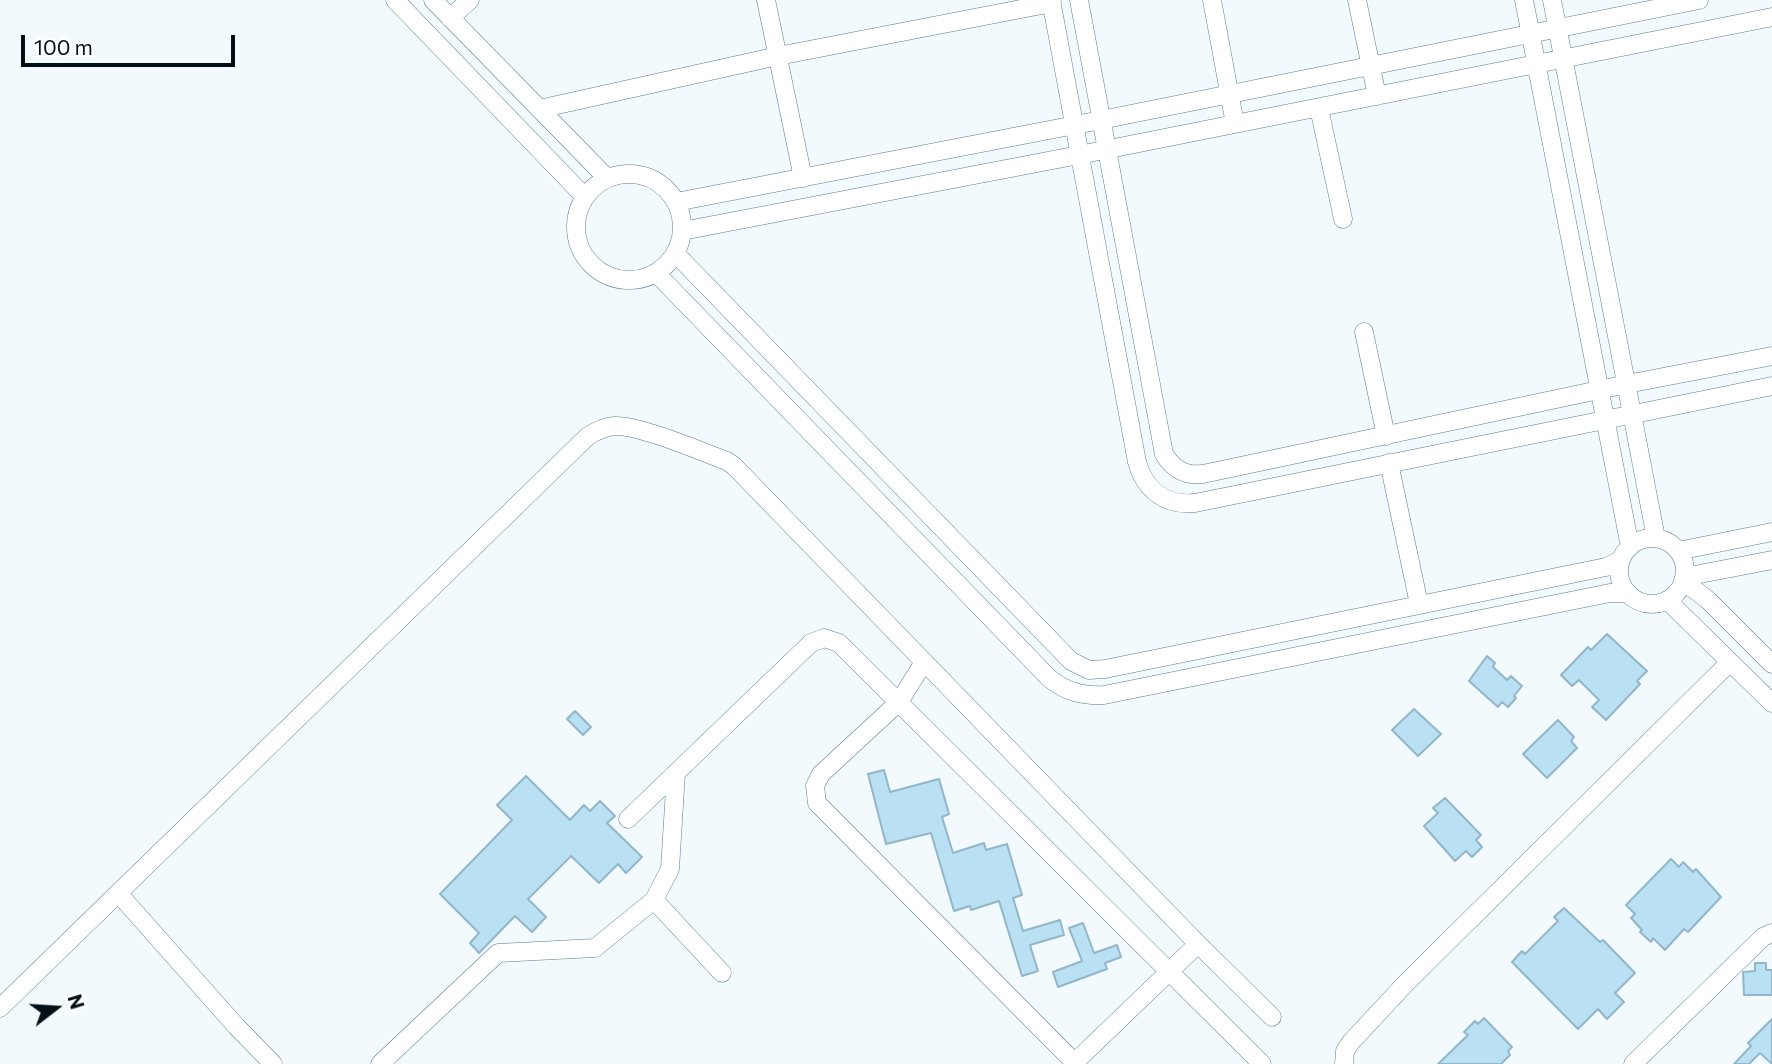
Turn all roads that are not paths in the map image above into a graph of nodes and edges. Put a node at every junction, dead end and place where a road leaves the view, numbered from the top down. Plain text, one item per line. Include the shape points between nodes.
1 (395, 0) edge
2 (433, 0) edge
3 (470, 0) edge
4 (766, 0) edge
5 (1079, 0) edge
6 (1212, 0) edge
7 (1357, 0) edge
8 (1524, 0) edge
9 (1552, 0) edge
10 (1699, 0) edge
11 (1052, 1) edge
12 (1772, 17) edge
13 (450, 18) junction
14 (1558, 28) junction
15 (1531, 33) junction
16 (778, 56) junction
17 (1564, 59) junction
18 (1537, 64) junction
19 (1370, 66) junction
20 (1230, 94) junction
21 (1377, 96) junction
22 (539, 108) junction
23 (1319, 108) junction
24 (1101, 120) junction
25 (1235, 124) junction
26 (1074, 126) junction
27 (1107, 150) junction
28 (1079, 155) junction
29 (607, 178) junction
30 (803, 178) junction
31 (585, 197) junction
32 (676, 202) junction
33 (1343, 219) dead end
34 (682, 230) junction
35 (675, 253) junction
36 (656, 273) junction
37 (1364, 332) dead end
38 (1772, 356) edge
39 (1627, 384) junction
40 (1772, 386) edge
41 (1599, 390) junction
42 (1632, 413) junction
43 (1605, 419) junction
44 (1386, 436) junction
45 (1390, 463) junction
46 (1772, 532) edge
47 (1656, 538) junction
48 (1678, 551) junction
49 (1625, 553) junction
50 (1772, 560) edge
51 (1684, 579) junction
52 (1628, 593) junction
53 (1667, 600) junction
54 (1419, 604) junction
55 (924, 662) junction
56 (1730, 662) junction
57 (1772, 664) edge
58 (899, 702) junction
59 (1772, 704) edge
60 (676, 773) junction
61 (628, 819) dead end
62 (118, 893) junction
63 (654, 900) junction
64 (1772, 933) edge
65 (1198, 944) junction
66 (722, 972) dead end
67 (1169, 972) junction
68 (0, 1008) edge
69 (1272, 1017) dead end
70 (1074, 1063) edge
71 (273, 1064) edge
72 (380, 1064) edge
73 (1262, 1064) edge
74 (1344, 1064) edge
75 (1633, 1064) edge

1 - 31 lane
2 - 13 lane
3 - 13 lane
4 - 16 lane
5 - 24 lane
6 - 20 lane
7 - 19 lane
8 - 15 lane
9 - 14 lane
10 - 14 lane
11 - 16 lane
11 - 26 lane
12 - 17 lane
13 - 22 lane
14 - 15 lane
14 - 17 lane
15 - 18 lane
15 - 19 lane
16 - 22 lane
16 - 30 lane
17 - 18 lane
17 - 39 lane
18 - 21 lane
18 - 41 lane
19 - 20 lane
19 - 21 lane
20 - 24 lane
20 - 25 lane
21 - 23 lane
22 - 29 lane
23 - 25 lane
23 - 33 lane
24 - 26 lane
24 - 27 lane
25 - 27 lane
26 - 28 lane
26 - 30 lane
27 - 28 lane
27 - 44 lane via 1164,454 1174,467 1188,474 1203,474
28 - 34 lane
28 - 45 lane via 1137,462 1148,486 1170,501 1195,503
29 - 31 lane
29 - 32 lane via 626,173 646,176 664,186
30 - 32 lane
31 - 36 lane via 577,216 584,256 607,275 627,280
32 - 34 lane
34 - 35 lane
35 - 36 lane
35 - 54 lane via 1076,665 1097,670
36 - 52 lane via 1049,678 1071,692 1104,695
37 - 44 lane
38 - 39 lane
39 - 41 lane
39 - 42 lane
40 - 42 lane
41 - 43 lane
41 - 44 lane
42 - 43 lane
42 - 47 lane
43 - 45 lane
43 - 49 lane
45 - 54 lane
46 - 48 lane
47 - 48 lane
47 - 49 lane via 1647,538
48 - 51 lane
49 - 52 lane via 1620,578
49 - 54 lane via 1606,567
50 - 51 lane
51 - 53 lane
51 - 57 lane
52 - 53 lane via 1645,603
53 - 56 lane
55 - 58 lane
55 - 62 lane via 734,466 635,429 606,427 589,436
55 - 65 lane
56 - 59 lane
56 - 74 lane via 1406,983 1350,1042
58 - 60 lane via 839,643 824,638 811,643
58 - 67 lane
58 - 70 lane via 821,774 817,803
60 - 61 lane
60 - 63 lane via 670,869
62 - 68 lane
62 - 71 lane
63 - 66 lane
63 - 72 lane via 595,948 498,953
64 - 75 lane
65 - 67 lane
65 - 69 lane
67 - 70 lane
67 - 73 lane

